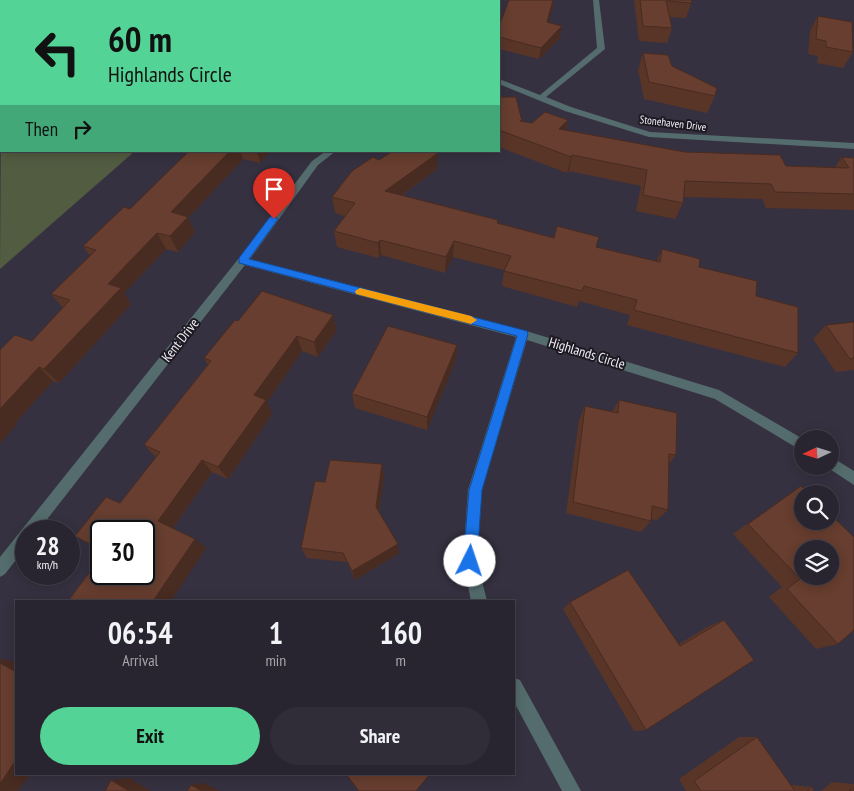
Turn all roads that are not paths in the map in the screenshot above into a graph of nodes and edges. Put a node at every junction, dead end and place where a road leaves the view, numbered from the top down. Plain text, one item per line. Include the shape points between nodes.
1 (596, 0) edge
2 (500, 80) edge
3 (542, 97) junction
4 (854, 146) edge
5 (331, 152) edge
6 (243, 261) junction
7 (523, 334) junction
8 (794, 440) edge
9 (839, 466) edge
10 (851, 471) edge
11 (39, 520) edge
12 (15, 549) edge
13 (0, 569) edge
14 (479, 600) edge
15 (515, 688) edge
16 (572, 791) edge

1 - 3 street via 601,49
2 - 3 street, Stonehaven Drive
3 - 4 street, Stonehaven Drive via 568,109 649,134
5 - 6 street, Kent Drive via 315,163
6 - 7 street, Highlands Circle
6 - 11 street, Kent Drive
7 - 8 street, Highlands Circle via 719,394
7 - 14 street via 475,490 470,561
9 - 10 street
12 - 13 street
15 - 16 street

